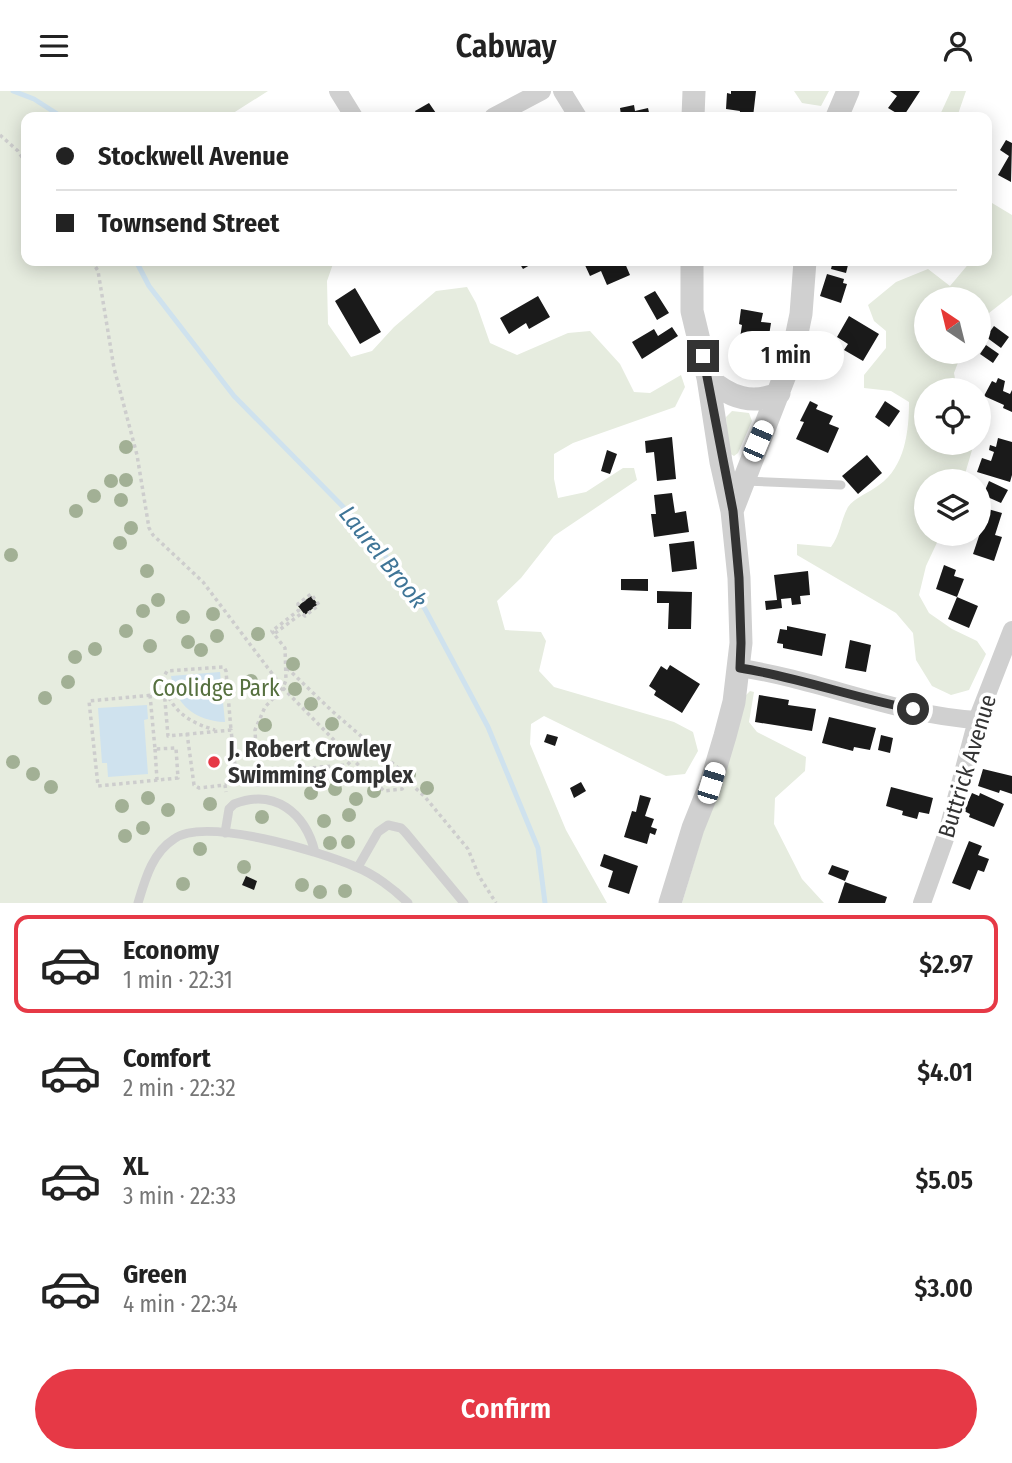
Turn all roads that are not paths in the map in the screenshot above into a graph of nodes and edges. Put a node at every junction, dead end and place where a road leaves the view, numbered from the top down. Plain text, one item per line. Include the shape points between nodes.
1 (338, 91) edge
2 (542, 91) edge
3 (562, 91) edge
4 (694, 91) edge
5 (848, 91) edge
6 (351, 112) edge
7 (502, 112) edge
8 (575, 112) edge
9 (693, 112) edge
10 (839, 112) edge
11 (692, 266) edge
12 (804, 266) edge
13 (708, 378) junction
14 (779, 393) junction
15 (744, 481) junction
16 (841, 485) dead end
17 (733, 511) junction
18 (1012, 630) edge
19 (740, 668) junction
20 (977, 720) junction
21 (225, 833) junction
22 (315, 852) junction
23 (358, 867) junction
24 (138, 903) edge
25 (408, 903) edge
26 (464, 903) edge
27 (670, 903) edge
28 (922, 903) edge

1 - 6 street
2 - 7 street
3 - 8 street
4 - 9 street
5 - 10 street
11 - 13 street via 692,311
12 - 14 street via 797,335
13 - 14 street via 748,400 765,400
13 - 17 street
14 - 15 street
15 - 16 lane
15 - 17 street
17 - 19 street
18 - 20 street, Buttrick Avenue
19 - 20 street via 864,700
19 - 27 street via 711,783
20 - 28 street, Buttrick Avenue via 947,834
21 - 22 lane
21 - 22 lane via 234,804 275,802 286,806 304,825
21 - 24 lane via 196,831 174,838 148,870
22 - 23 lane
23 - 25 lane
23 - 26 lane via 378,832 395,826

